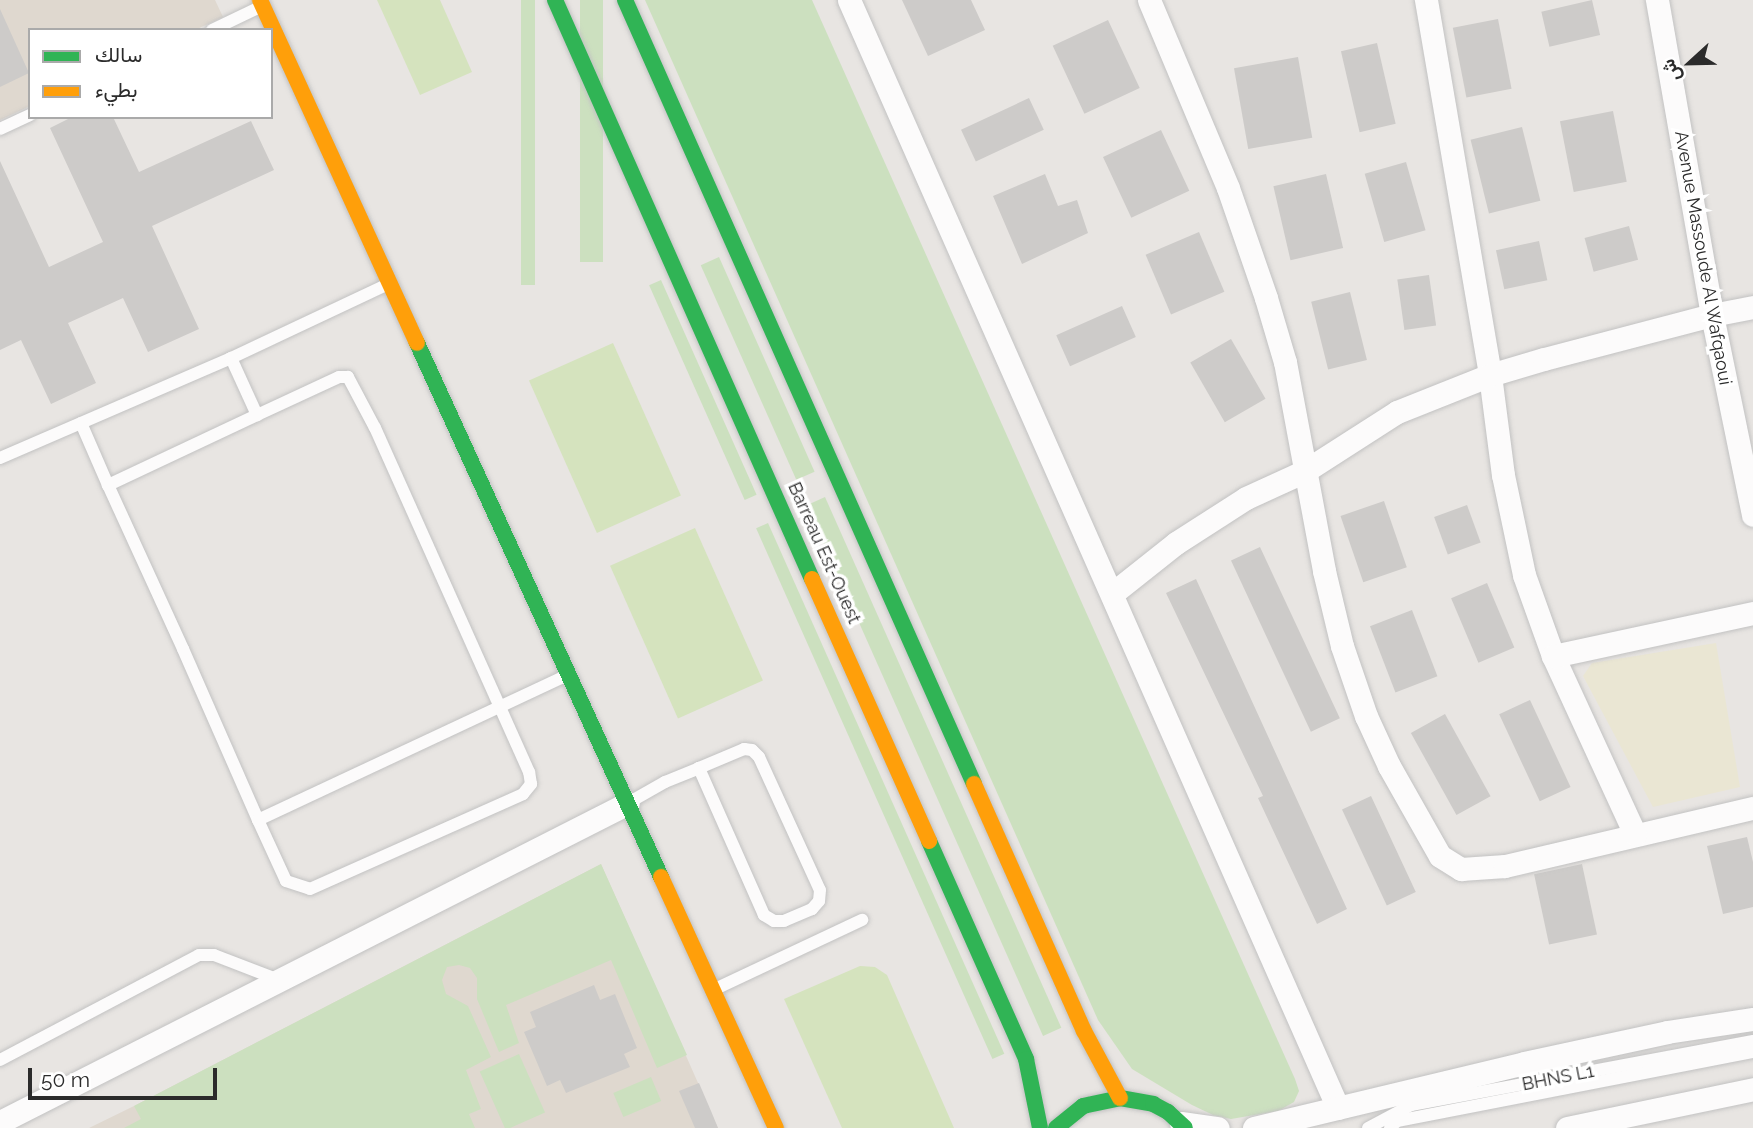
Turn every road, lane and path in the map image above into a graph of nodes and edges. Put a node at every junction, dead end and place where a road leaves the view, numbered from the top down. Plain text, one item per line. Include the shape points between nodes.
1 (555, 0) edge
2 (625, 0) edge
3 (849, 0) edge
4 (1149, 0) edge
5 (1426, 0) edge
6 (1657, 0) edge
7 (261, 3) edge
8 (216, 28) edge
9 (272, 28) edge
10 (273, 29) edge
11 (28, 116) edge
12 (0, 129) edge
13 (388, 283) junction
14 (1753, 307) edge
15 (1713, 315) junction
16 (232, 358) junction
17 (1490, 375) junction
18 (257, 415) junction
19 (81, 423) junction
20 (0, 458) edge
21 (1305, 471) junction
22 (108, 485) junction
23 (1753, 515) edge
24 (1112, 593) junction
25 (1753, 613) edge
26 (1553, 656) junction
27 (569, 674) junction
28 (499, 707) junction
29 (699, 768) junction
30 (628, 803) junction
31 (1753, 808) edge
32 (258, 820) junction
33 (1635, 834) junction
34 (862, 920) dead end
35 (279, 980) junction
36 (712, 990) junction
37 (1753, 1018) edge
38 (1753, 1041) edge
39 (1753, 1052) edge
40 (0, 1060) edge
41 (1753, 1089) edge
42 (1120, 1098) junction
43 (1338, 1108) junction
44 (0, 1122) edge
45 (1183, 1126) edge
46 (776, 1128) edge
47 (1040, 1128) edge
48 (1056, 1128) edge
49 (1218, 1128) edge
50 (1254, 1128) edge
51 (1368, 1128) edge
52 (1390, 1128) edge
53 (1567, 1128) edge

1 - 47 main road, Barreau Est-Ouest via 1026,1059
2 - 42 main road via 1073,1006
3 - 24 street
4 - 21 street via 1228,188 1258,275 1285,362
5 - 17 street
6 - 15 street, Avenue Massoude Al Wafqaoui
7 - 8 lane
7 - 9 main road
10 - 13 main road
11 - 12 lane
13 - 16 lane
13 - 27 main road
14 - 15 street
15 - 17 street
15 - 23 street, Avenue Massoude Al Wafqaoui
16 - 18 lane
16 - 19 lane
17 - 21 street via 1397,412
17 - 26 street via 1503,475 1524,575
18 - 22 lane
18 - 28 lane via 339,377 348,377 354,384
19 - 20 lane
19 - 22 lane
21 - 24 street via 1234,505
21 - 33 street via 1342,646 1366,716 1440,856 1451,866 1505,866
22 - 32 lane
24 - 43 street
25 - 26 street
26 - 33 street
27 - 28 lane
27 - 30 main road
28 - 32 lane
28 - 32 lane via 529,772 531,784 523,794 310,889 286,881
29 - 29 lane via 764,915 784,921 812,909 820,890 759,757 744,749
29 - 30 lane
30 - 35 street
30 - 36 main road
31 - 33 street
34 - 36 lane
35 - 40 lane via 214,955 199,954
35 - 44 street
36 - 46 main road
37 - 43 street via 1628,1041
38 - 51 lane, BHNS L1 via 1411,1105
39 - 52 lane, BHNS L1 via 1397,1121
41 - 53 street
42 - 45 main road via 1153,1104
42 - 48 main road via 1083,1106
43 - 50 street
45 - 49 street

